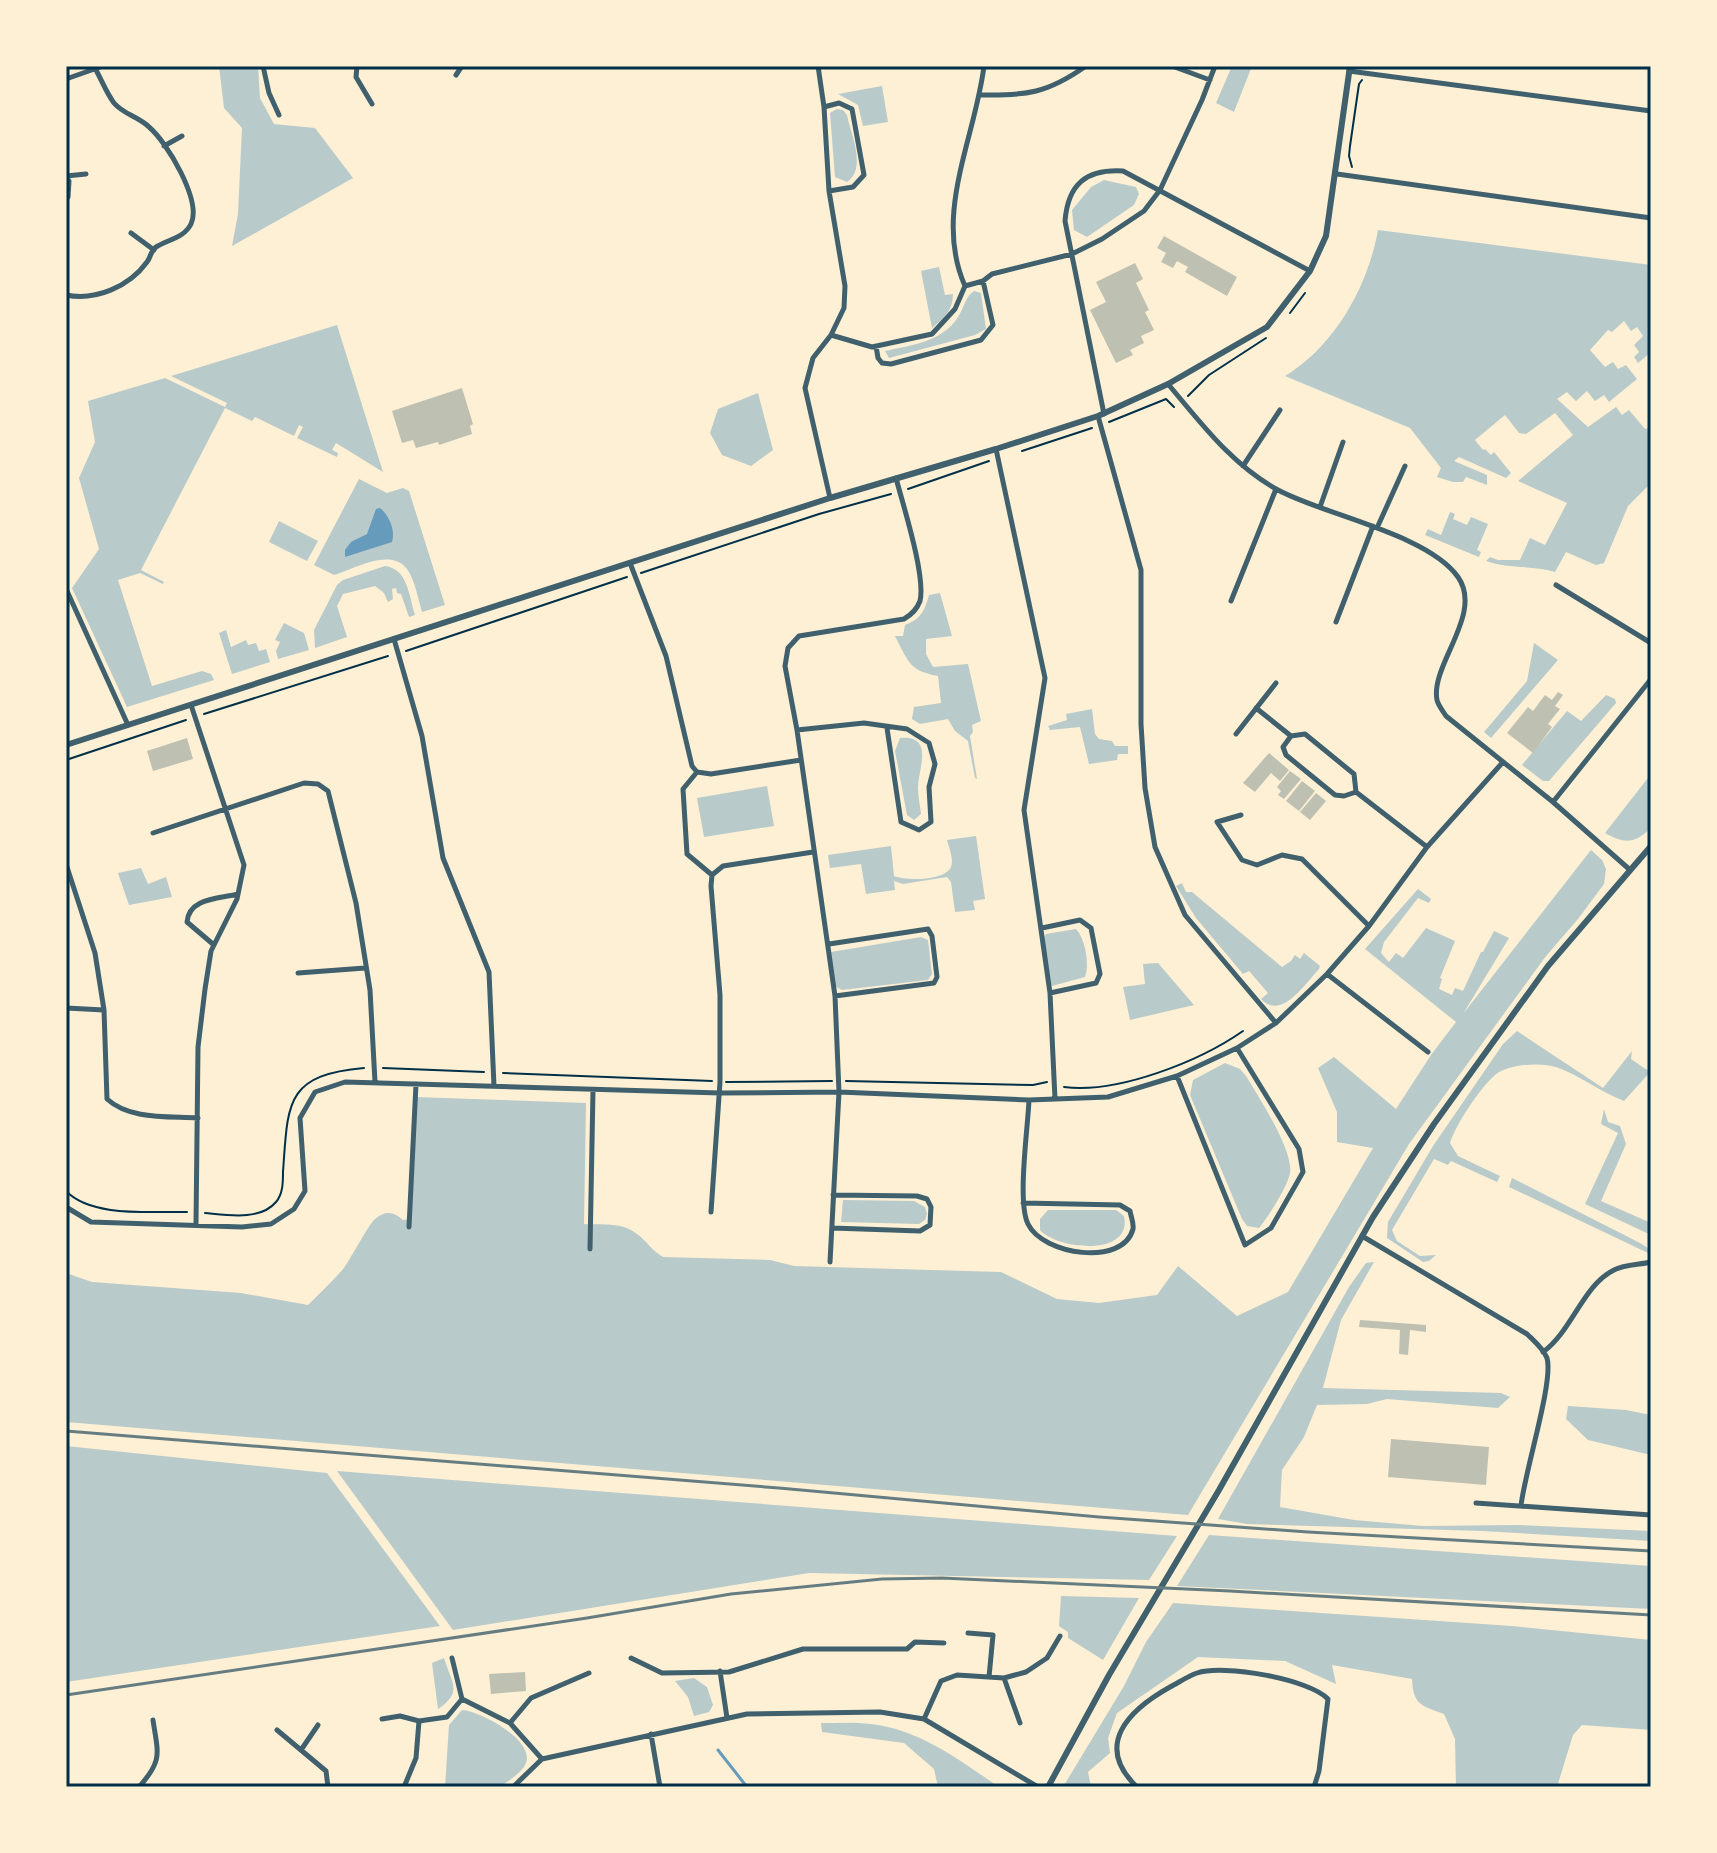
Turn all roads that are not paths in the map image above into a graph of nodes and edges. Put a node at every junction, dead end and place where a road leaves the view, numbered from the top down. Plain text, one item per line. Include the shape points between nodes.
1 (103, 66) edge
2 (263, 66) edge
3 (357, 66) edge
4 (462, 66) edge
5 (818, 66) edge
6 (984, 66) edge
7 (1086, 66) edge
8 (1172, 66) edge
9 (1215, 66) edge
10 (1349, 68) edge
11 (96, 70) junction
12 (456, 75) dead end
13 (66, 79) edge
14 (1210, 80) junction
15 (980, 95) junction
16 (372, 104) dead end
17 (824, 107) junction
18 (1651, 111) edge
19 (279, 115) dead end
20 (182, 136) dead end
21 (164, 146) junction
22 (86, 174) dead end
23 (1337, 174) junction
24 (66, 176) edge
25 (1160, 190) junction
26 (829, 191) junction
27 (68, 197) dead end
28 (1651, 218) edge
29 (131, 233) dead end
30 (154, 250) junction
31 (1072, 254) junction
32 (1310, 271) junction
33 (983, 281) junction
34 (965, 286) junction
35 (66, 295) edge
36 (831, 335) junction
37 (876, 346) junction
38 (1168, 384) junction
39 (1280, 410) dead end
40 (1101, 415) junction
41 (1343, 442) dead end
42 (996, 449) junction
43 (1243, 466) junction
44 (1405, 466) dead end
45 (896, 477) junction
46 (1276, 489) junction
47 (830, 498) junction
48 (1320, 507) junction
49 (1375, 527) junction
50 (630, 563) junction
51 (1556, 585) dead end
52 (67, 591) edge
53 (1231, 601) dead end
54 (1336, 622) dead end
55 (394, 639) junction
56 (1651, 643) edge
57 (1651, 679) edge
58 (1276, 683) dead end
59 (191, 705) junction
60 (1256, 708) junction
61 (128, 725) junction
62 (887, 728) junction
63 (797, 730) junction
64 (1236, 734) dead end
65 (1291, 736) junction
66 (66, 745) edge
67 (801, 760) junction
68 (1503, 762) junction
69 (697, 772) junction
70 (1356, 792) junction
71 (1553, 802) junction
72 (224, 810) junction
73 (1241, 815) dead end
74 (153, 833) dead end
75 (1651, 846) edge
76 (1427, 847) junction
77 (813, 852) junction
78 (66, 864) edge
79 (1629, 869) junction
80 (712, 875) junction
81 (70, 883) edge
82 (238, 894) junction
83 (1369, 926) junction
84 (1042, 928) junction
85 (829, 944) junction
86 (214, 945) junction
87 (365, 968) junction
88 (298, 973) dead end
89 (1327, 974) junction
90 (1050, 993) junction
91 (835, 996) junction
92 (66, 1008) edge
93 (104, 1010) junction
94 (1276, 1023) junction
95 (1237, 1048) junction
96 (1428, 1052) dead end
97 (1177, 1076) junction
98 (375, 1082) junction
99 (416, 1084) junction
100 (494, 1086) junction
101 (593, 1090) junction
102 (839, 1092) junction
103 (720, 1093) junction
104 (1055, 1099) junction
105 (1029, 1100) junction
106 (198, 1118) junction
107 (833, 1195) junction
108 (1023, 1203) junction
109 (66, 1207) edge
110 (711, 1212) dead end
111 (196, 1224) junction
112 (409, 1227) dead end
113 (832, 1228) junction
114 (1362, 1236) junction
115 (590, 1249) dead end
116 (830, 1262) dead end
117 (1651, 1262) edge
118 (1543, 1352) junction
119 (1476, 1503) dead end
120 (1521, 1506) junction
121 (1651, 1515) edge
122 (968, 1633) dead end
123 (1060, 1636) dead end
124 (944, 1643) dead end
125 (452, 1658) dead end
126 (631, 1658) dead end
127 (720, 1671) junction
128 (589, 1673) dead end
129 (989, 1677) junction
130 (1004, 1678) junction
131 (462, 1699) junction
132 (727, 1718) junction
133 (382, 1719) dead end
134 (924, 1719) junction
135 (153, 1720) dead end
136 (419, 1721) junction
137 (510, 1723) junction
138 (1020, 1723) dead end
139 (318, 1725) dead end
140 (277, 1730) dead end
141 (651, 1734) junction
142 (301, 1750) junction
143 (542, 1759) junction
144 (406, 1786) edge
145 (139, 1787) edge
146 (328, 1787) edge
147 (513, 1787) edge
148 (660, 1787) edge
149 (1038, 1787) edge
150 (1048, 1787) edge
151 (1137, 1787) edge
152 (1314, 1787) edge

1 - 11 street
2 - 19 street
3 - 16 street via 356,77
4 - 12 street
5 - 17 street
6 - 15 street
7 - 15 street via 1060,84 1025,95
8 - 14 street
9 - 14 street
10 - 18 street
10 - 23 street
11 - 13 street
11 - 21 street via 116,105 149,127
14 - 25 street
15 - 34 street via 954,195 953,247
17 - 26 street
17 - 26 street via 839,103 852,109 864,164 864,175 853,187
20 - 21 street
21 - 30 street via 192,197 194,214 182,234
22 - 24 street
23 - 28 street
23 - 32 street via 1326,236
24 - 27 street
25 - 31 street via 1144,211
25 - 31 street via 1123,171 1104,170 1088,177 1073,188 1066,204
25 - 32 street
26 - 36 street via 845,286 844,308
29 - 30 street
30 - 35 street via 118,287 94,296
31 - 33 street via 992,274
31 - 40 street
32 - 38 street via 1267,327
33 - 34 street
33 - 37 street via 993,325 981,340 891,364 882,363
34 - 37 street via 955,309 932,334
36 - 37 street
36 - 47 street via 813,358 805,388
38 - 40 street
38 - 43 street
39 - 43 street
40 - 42 street
40 - 94 street via 1141,570 1142,730 1155,847 1185,915
41 - 48 street
42 - 45 street
42 - 84 street via 1045,678 1024,810
43 - 46 street
44 - 49 street
45 - 47 street
45 - 63 street via 920,577 920,600 904,619 799,636 788,648 785,666
46 - 48 street
46 - 53 street
47 - 50 street
48 - 49 street
49 - 54 street
49 - 68 street via 1429,552 1461,580 1463,614 1437,701 1446,716
50 - 55 street
50 - 69 street via 666,656
51 - 56 street
52 - 61 street
55 - 59 street
55 - 100 street via 422,736 443,858 489,972
57 - 71 street
58 - 60 street
59 - 61 street
59 - 72 street
60 - 64 street
60 - 65 street
61 - 66 street
62 - 62 street via 907,729 929,743 935,764 929,787 931,822 919,830 901,822
62 - 63 street via 864,723
63 - 67 street
65 - 70 street via 1305,734 1354,774
65 - 70 street via 1283,747 1286,755 1335,795
67 - 69 street
67 - 77 street
68 - 71 street
68 - 76 street
69 - 80 street via 683,789 687,854
70 - 76 street
71 - 79 street
72 - 74 street
72 - 82 street via 244,865
72 - 87 street via 304,783 328,791 356,903
73 - 83 street via 1217,822 1242,860 1257,865 1282,855 1302,859
75 - 79 street
76 - 83 street
77 - 80 street via 723,866
77 - 85 street
78 - 81 street
79 - 114 street via 1500,1031
80 - 103 street
81 - 93 street via 95,953
82 - 86 street
82 - 86 street via 195,904 188,912 187,922
83 - 89 street
84 - 90 street
84 - 90 street via 1080,920 1091,928 1100,974 1096,983
85 - 91 street
85 - 91 street via 928,929 937,977 934,983
86 - 106 street via 198,1047
87 - 88 street
87 - 98 street
89 - 94 street
89 - 96 street
90 - 104 street
91 - 102 street
92 - 93 street
93 - 106 street via 107,1099 131,1113
94 - 95 street
95 - 97 street
95 - 97 street via 1299,1149 1303,1172 1271,1228 1245,1245
97 - 104 street via 1108,1097
98 - 99 street
98 - 111 street via 345,1082 315,1092 300,1118 305,1191 294,1209 271,1224
99 - 100 street
99 - 112 street
100 - 101 street
101 - 103 street
101 - 115 street
102 - 103 street
102 - 105 street
102 - 107 street
103 - 110 street
104 - 105 street
105 - 108 street
106 - 111 street
107 - 113 street
107 - 113 street via 917,1196 931,1207 930,1225 920,1231
108 - 108 street via 1028,1225 1067,1251 1094,1253 1120,1245 1134,1227 1130,1211 1120,1205
109 - 111 street via 91,1222
113 - 116 street
114 - 118 street via 1527,1334
114 - 150 street
117 - 118 street via 1607,1274
118 - 120 street via 1547,1381
119 - 120 street
120 - 121 street
122 - 129 street via 993,1635
123 - 130 street via 1047,1658
124 - 127 street via 915,1642 907,1649 803,1649
125 - 131 street
126 - 127 street via 662,1673
127 - 132 street
128 - 137 street via 531,1698
129 - 130 street
129 - 134 street via 957,1675 941,1681
130 - 138 street
131 - 136 street via 447,1717
131 - 137 street
132 - 134 street via 880,1712
132 - 141 street
133 - 136 street
134 - 149 street
135 - 145 street via 156,1768
136 - 144 street via 416,1758
137 - 143 street
139 - 142 street
140 - 142 street
141 - 143 street
141 - 148 street
142 - 146 street via 326,1771
143 - 147 street
151 - 152 street via 1117,1755 1118,1736 1128,1718 1150,1698 1212,1670 1281,1679 1315,1689 1328,1699

